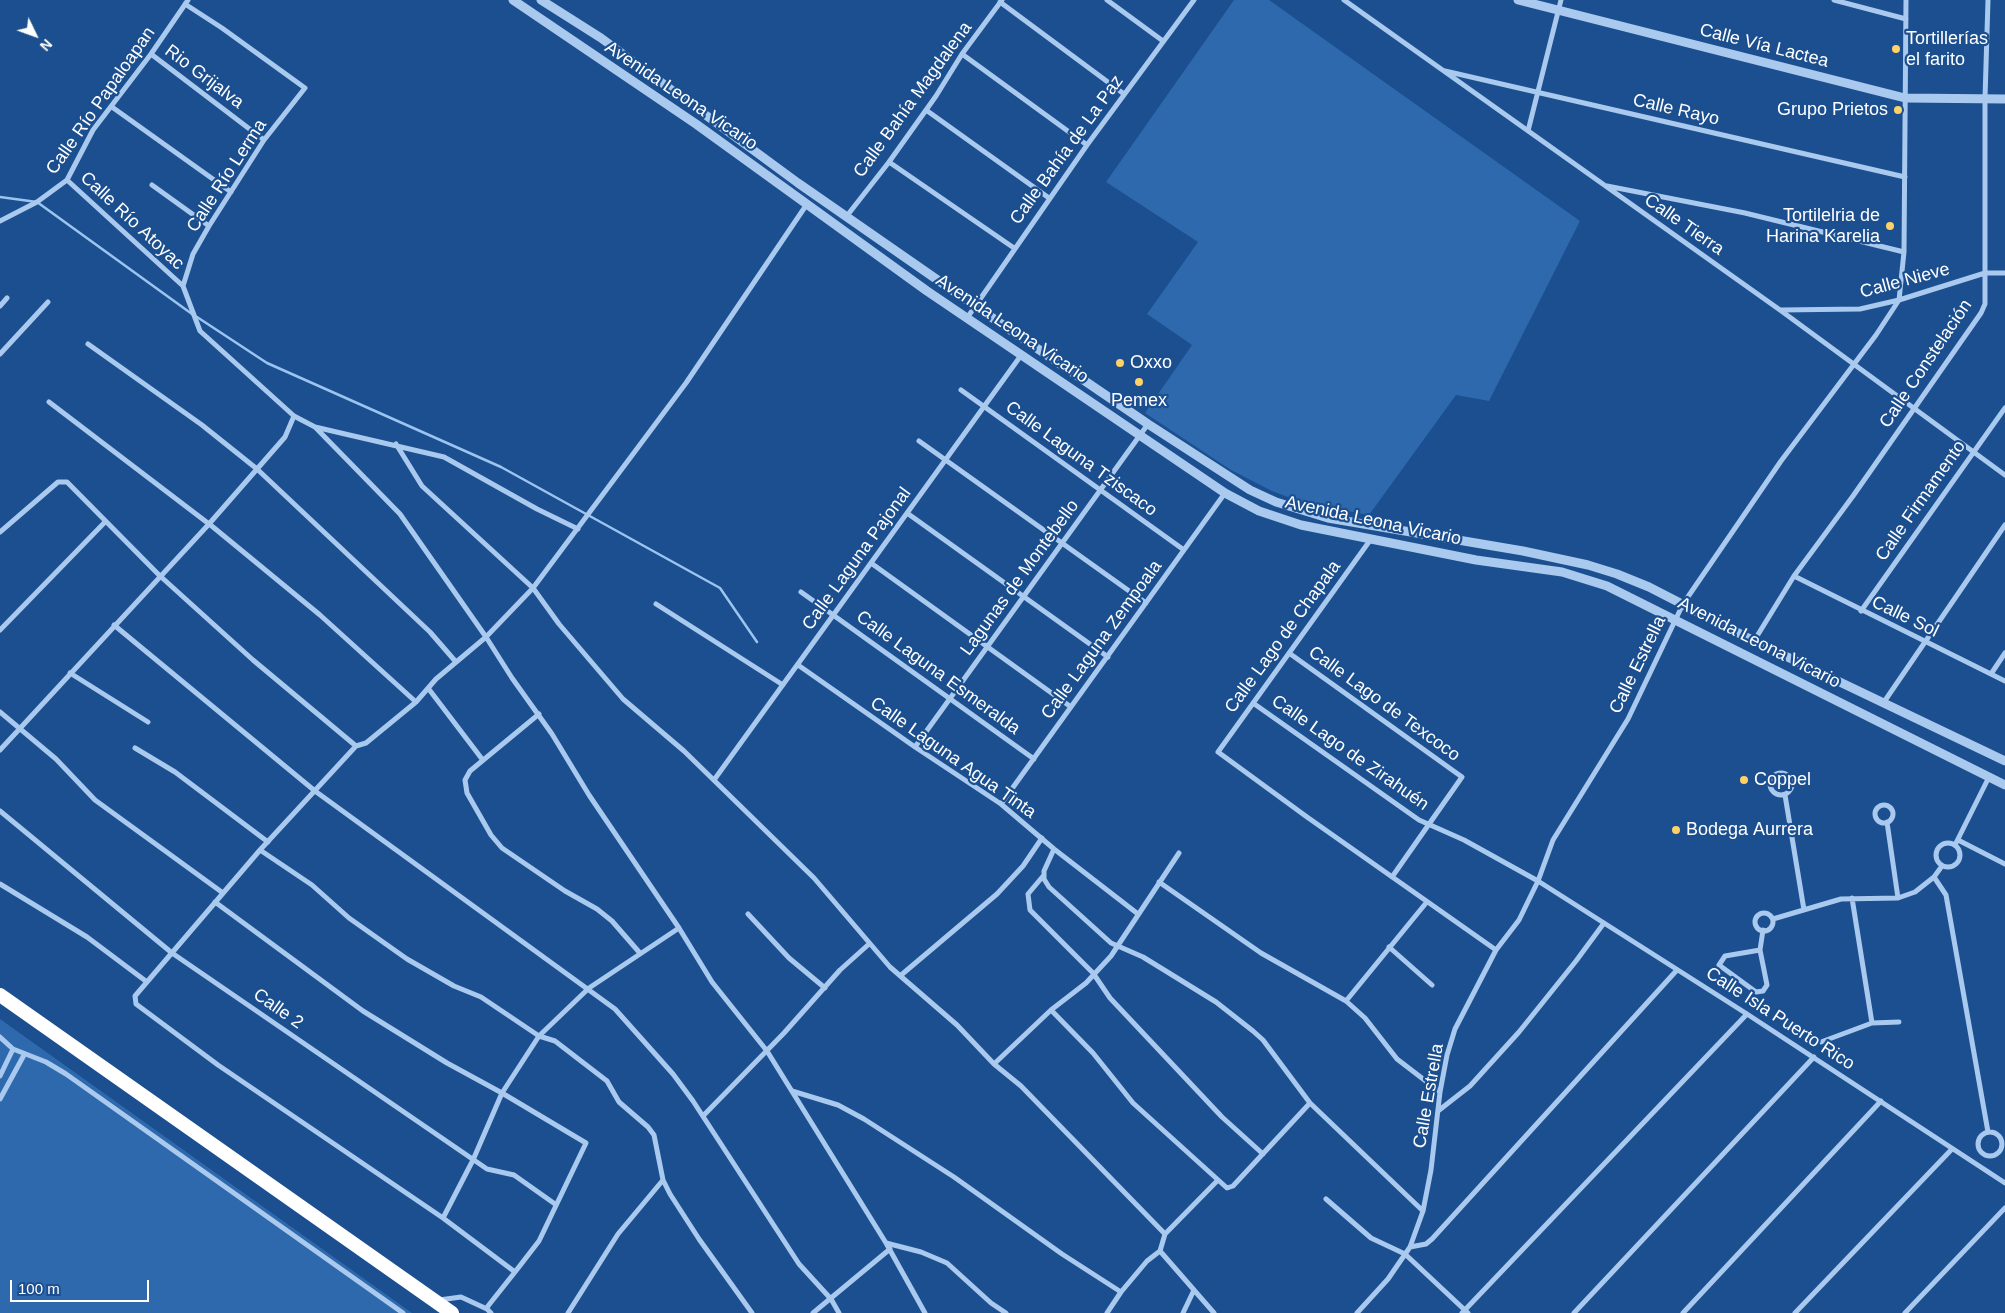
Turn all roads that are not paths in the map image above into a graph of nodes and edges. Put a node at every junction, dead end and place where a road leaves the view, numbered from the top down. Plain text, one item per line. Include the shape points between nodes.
1 (513, 0) edge
2 (540, 0) edge
3 (1107, 0) edge
4 (1194, 0) edge
5 (1344, 0) edge
6 (1518, 0) edge
7 (1561, 0) edge
8 (1834, 0) edge
9 (1906, 0) edge
10 (1988, 0) edge
11 (1001, 1) edge
12 (186, 2) edge
13 (1558, 10) junction
14 (1906, 19) junction
15 (1163, 41) junction
16 (152, 54) junction
17 (962, 54) junction
18 (1441, 70) junction
19 (1538, 92) junction
20 (1124, 94) junction
21 (1905, 98) junction
22 (1985, 98) junction
23 (2005, 99) edge
24 (112, 107) junction
25 (926, 110) junction
26 (1528, 131) junction
27 (264, 140) junction
28 (1087, 145) junction
29 (889, 162) junction
30 (1905, 177) junction
31 (67, 180) junction
32 (152, 185) dead end
33 (1605, 186) junction
34 (230, 192) junction
35 (1049, 198) junction
36 (808, 204) junction
37 (846, 216) junction
38 (0, 221) edge
39 (209, 226) junction
40 (1014, 248) junction
41 (1904, 252) junction
42 (1985, 273) junction
43 (2005, 273) edge
44 (183, 286) junction
45 (7, 298) dead end
46 (1899, 300) junction
47 (48, 302) dead end
48 (0, 306) edge
49 (975, 306) junction
50 (1780, 310) junction
51 (967, 318) junction
52 (88, 344) dead end
53 (0, 354) edge
54 (1022, 354) junction
55 (1854, 364) junction
56 (961, 390) dead end
57 (49, 402) dead end
58 (984, 406) junction
59 (1914, 408) junction
60 (2005, 408) edge
61 (294, 416) junction
62 (1148, 424) junction
63 (314, 427) junction
64 (1140, 435) junction
65 (919, 440) dead end
66 (396, 444) junction
67 (1973, 451) junction
68 (946, 460) junction
69 (257, 469) junction
70 (2005, 475) edge
71 (1100, 489) junction
72 (1225, 493) junction
73 (908, 513) junction
74 (105, 522) junction
75 (209, 524) junction
76 (2005, 525) edge
77 (578, 529) junction
78 (0, 532) edge
79 (1371, 538) junction
80 (1062, 543) junction
81 (1184, 550) junction
82 (871, 563) junction
83 (159, 575) junction
84 (1794, 576) junction
85 (533, 588) junction
86 (801, 592) dead end
87 (1024, 596) junction
88 (1146, 603) junction
89 (656, 604) dead end
90 (1683, 604) junction
91 (1861, 611) junction
92 (834, 616) junction
93 (1675, 619) junction
94 (114, 625) junction
95 (0, 630) edge
96 (486, 637) junction
97 (1754, 641) junction
98 (1926, 642) junction
99 (987, 647) junction
100 (1289, 653) junction
101 (2005, 653) edge
102 (1108, 656) junction
103 (456, 662) junction
104 (798, 665) junction
105 (70, 674) junction
106 (1990, 674) junction
107 (2005, 681) edge
108 (783, 685) junction
109 (428, 688) junction
110 (950, 699) junction
111 (416, 702) junction
112 (1884, 702) junction
113 (1253, 703) junction
114 (1071, 707) junction
115 (0, 712) edge
116 (539, 714) junction
117 (148, 722) dead end
118 (21, 727) junction
119 (356, 746) junction
120 (915, 747) junction
121 (135, 748) dead end
122 (0, 750) edge
123 (482, 759) junction
124 (1034, 759) junction
125 (2005, 760) edge
126 (1989, 777) junction
127 (714, 780) junction
128 (2005, 785) edge
129 (315, 791) junction
130 (1785, 794) junction
131 (1001, 804) junction
132 (0, 811) edge
133 (1887, 822) dead end
134 (1430, 824) junction
135 (1042, 838) junction
136 (268, 842) junction
137 (1957, 843) junction
138 (1054, 849) junction
139 (260, 850) junction
140 (1179, 853) dead end
141 (2005, 864) edge
142 (1942, 866) junction
143 (1044, 875) junction
144 (1934, 877) junction
145 (1392, 878) junction
146 (1538, 881) junction
147 (1159, 882) junction
148 (0, 884) edge
149 (223, 893) junction
150 (1852, 898) junction
151 (1898, 898) junction
152 (215, 902) junction
153 (1426, 903) junction
154 (1804, 910) junction
155 (748, 914) dead end
156 (1138, 914) junction
157 (1773, 919) junction
158 (1604, 922) junction
159 (679, 928) junction
160 (1763, 930) junction
161 (869, 944) junction
162 (1118, 947) junction
163 (1389, 948) junction
164 (1496, 950) junction
165 (1760, 950) junction
166 (172, 952) junction
167 (639, 952) junction
168 (1677, 970) junction
169 (1093, 973) junction
170 (900, 976) junction
171 (147, 982) junction
172 (1432, 986) dead end
173 (589, 988) junction
174 (825, 988) junction
175 (0, 994) edge
176 (1346, 1001) junction
177 (1051, 1010) junction
178 (1747, 1014) junction
179 (1899, 1022) dead end
180 (1872, 1023) junction
181 (539, 1036) junction
182 (0, 1037) edge
183 (1821, 1042) dead end
184 (13, 1049) junction
185 (767, 1051) junction
186 (24, 1055) junction
187 (1814, 1057) junction
188 (994, 1064) junction
189 (0, 1076) edge
190 (791, 1091) junction
191 (1440, 1092) junction
192 (502, 1093) junction
193 (0, 1099) edge
194 (1881, 1101) junction
195 (1310, 1103) junction
196 (1438, 1111) junction
197 (703, 1116) junction
198 (1988, 1132) junction
199 (1952, 1149) junction
200 (1263, 1154) junction
201 (473, 1160) junction
202 (663, 1180) junction
203 (1218, 1180) junction
204 (2005, 1183) edge
205 (1326, 1199) dead end
206 (555, 1204) junction
207 (2005, 1208) edge
208 (1422, 1211) junction
209 (443, 1218) junction
210 (1165, 1234) junction
211 (886, 1243) junction
212 (1410, 1247) junction
213 (890, 1249) junction
214 (1160, 1251) junction
215 (1405, 1254) junction
216 (515, 1272) junction
217 (1194, 1290) junction
218 (1121, 1292) junction
219 (831, 1299) junction
220 (434, 1300) junction
221 (489, 1311) edge
222 (1465, 1312) edge
223 (403, 1313) edge
224 (452, 1313) edge
225 (568, 1313) edge
226 (752, 1313) edge
227 (814, 1313) edge
228 (839, 1313) edge
229 (925, 1313) edge
230 (1006, 1313) edge
231 (1107, 1313) edge
232 (1183, 1313) edge
233 (1214, 1313) edge
234 (1357, 1313) edge
235 (1574, 1313) edge
236 (1683, 1313) edge
237 (1795, 1313) edge
238 (1905, 1313) edge

1 - 36 street, Avenida Leona Vicario
2 - 37 street, Avenida Leona Vicario via 601,38
3 - 15 street
4 - 15 street, Calle Bahía de La Paz
5 - 18 street, Calle Tierra
6 - 13 street, Calle Vía Lactea
7 - 13 street
8 - 14 street
9 - 14 street, Calle Estrella
10 - 22 street, Calle Constelación
11 - 17 street, Calle Bahía Magdalena
11 - 20 street
12 - 16 street, Calle Río Papaloapan
12 - 27 street, Calle Río Lerma via 305,88
13 - 19 street
13 - 21 street, Calle Vía Lactea
14 - 21 street, Calle Estrella
15 - 20 street, Calle Bahía de La Paz
16 - 24 street, Calle Río Papaloapan
16 - 27 street, Rio Grijalva
17 - 25 street, Calle Bahía Magdalena
17 - 28 street
18 - 19 street, Calle Rayo
18 - 26 street, Calle Tierra
19 - 26 street
19 - 30 street, Calle Rayo
20 - 28 street, Calle Bahía de La Paz
21 - 22 street, Calle Vía Lactea
21 - 30 street, Calle Estrella
22 - 23 street, Calle Vía Lactea
22 - 42 street, Calle Constelación
24 - 31 street, Calle Río Papaloapan via 93,130
24 - 34 street
25 - 29 street, Calle Bahía Magdalena
25 - 35 street
26 - 33 street, Calle Tierra
27 - 34 street, Calle Río Lerma
28 - 35 street, Calle Bahía de La Paz
29 - 37 street, Calle Bahía Magdalena
29 - 40 street
30 - 41 street, Calle Estrella
31 - 38 street, Calle Río Papaloapan via 37,202
31 - 44 street, Calle Río Atoyac
32 - 39 street
33 - 41 street via 1745,212
33 - 50 street, Calle Tierra
34 - 39 street, Calle Río Lerma
35 - 40 street, Calle Bahía de La Paz
36 - 51 street, Avenida Leona Vicario
36 - 77 street via 691,376
37 - 49 street, Avenida Leona Vicario
39 - 44 street, Calle Río Lerma via 193,254
40 - 49 street, Calle Bahía de La Paz
41 - 46 street, Calle Estrella
42 - 43 street, Calle Nieve
42 - 46 street, Calle Nieve
42 - 59 street, Calle Constelación via 1986,294 1981,313
44 - 61 street, Calle Río Atoyac via 200,331
45 - 48 street
46 - 50 street, Calle Nieve via 1860,309
46 - 55 street, Calle Estrella
47 - 53 street
49 - 51 street, Calle Bahía de La Paz
49 - 62 street, Avenida Leona Vicario
50 - 55 street, Calle Tierra
51 - 54 street, Avenida Leona Vicario
52 - 69 street via 202,425
54 - 58 street, Calle Laguna Pajonal
54 - 64 street, Avenida Leona Vicario
55 - 59 street, Calle Tierra
55 - 90 street, Calle Estrella via 1781,461
56 - 58 street, Calle Laguna Tziscaco
57 - 75 street
58 - 68 street, Calle Laguna Pajonal
58 - 71 street, Calle Laguna Tziscaco
59 - 67 street, Calle Tierra
59 - 84 street, Calle Constelación
60 - 67 street, Calle Firmamento
61 - 63 street, Calle Río Atoyac
61 - 69 street via 285,437
62 - 64 street, Lagunas de Montebello
62 - 90 street, Avenida Leona Vicario via 1233,480 1283,505 1328,518 1588,565 1649,587
63 - 66 street
63 - 96 street via 400,514
64 - 71 street, Lagunas de Montebello
64 - 72 street, Avenida Leona Vicario
65 - 68 street
66 - 77 street via 444,457
66 - 85 street via 422,486
67 - 70 street, Calle Tierra
67 - 91 street, Calle Firmamento
68 - 73 street, Calle Laguna Pajonal
68 - 80 street
69 - 75 street
69 - 103 street via 430,632
71 - 80 street, Lagunas de Montebello
71 - 81 street, Calle Laguna Tziscaco
72 - 79 street, Avenida Leona Vicario via 1282,519
72 - 81 street, Calle Laguna Zempoala
73 - 82 street, Calle Laguna Pajonal
73 - 87 street
74 - 78 street via 62,480
74 - 83 street
74 - 95 street
75 - 83 street
75 - 111 street via 320,615
76 - 98 street
77 - 85 street
79 - 93 street, Avenida Leona Vicario via 1476,560 1562,572 1607,586
79 - 100 street, Calle Lago de Chapala
80 - 87 street, Lagunas de Montebello
80 - 88 street
81 - 88 street, Calle Laguna Zempoala
82 - 92 street, Calle Laguna Pajonal
82 - 99 street
83 - 94 street
83 - 119 street via 253,660
84 - 91 street, Calle Sol
84 - 97 street, Calle Constelación
85 - 96 street
85 - 127 street via 623,699
86 - 92 street, Calle Laguna Esmeralda
87 - 99 street, Lagunas de Montebello
87 - 102 street
88 - 102 street, Calle Laguna Zempoala
89 - 108 street
90 - 93 street, Calle Estrella
90 - 97 street, Avenida Leona Vicario
91 - 98 street, Calle Sol
92 - 104 street, Calle Laguna Pajonal
92 - 110 street, Calle Laguna Esmeralda
93 - 126 street, Avenida Leona Vicario
93 - 146 street, Calle Estrella via 1628,719 1553,840
94 - 105 street
94 - 129 street
96 - 103 street
96 - 116 street
97 - 112 street, Avenida Leona Vicario
98 - 106 street, Calle Sol
98 - 112 street
99 - 110 street, Lagunas de Montebello
99 - 114 street
100 - 113 street, Calle Lago de Chapala
100 - 134 street, Calle Lago de Texcoco via 1462,777
101 - 106 street
102 - 114 street, Calle Laguna Zempoala
103 - 109 street
104 - 108 street, Calle Laguna Pajonal
104 - 120 street, Calle Laguna Agua Tinta
105 - 117 street
105 - 118 street
106 - 107 street, Calle Sol
108 - 127 street, Calle Laguna Pajonal
109 - 111 street
109 - 123 street
110 - 120 street, Lagunas de Montebello
110 - 124 street, Calle Laguna Esmeralda
111 - 119 street via 366,743
112 - 125 street, Avenida Leona Vicario
113 - 134 street, Calle Lago de Zirahuén via 1419,820
113 - 145 street, Calle Lago de Chapala via 1218,752
114 - 124 street, Calle Laguna Zempoala
115 - 118 street
116 - 123 street
116 - 159 street via 589,795
118 - 122 street
118 - 149 street via 95,800
119 - 129 street
120 - 131 street, Calle Laguna Agua Tinta
121 - 136 street via 175,772
123 - 167 street via 465,780 467,793 490,835 502,848 597,909
124 - 131 street, Calle Laguna Zempoala
126 - 128 street, Avenida Leona Vicario
126 - 137 street
127 - 161 street via 814,878
129 - 136 street
129 - 173 street
130 - 130 street via 1792,787 1791,780 1784,773 1777,774 1771,779 1770,787 1778,795
130 - 154 street
131 - 135 street, Calle Laguna Agua Tinta
132 - 166 street, Calle 2
133 - 151 street
134 - 145 street
134 - 146 street, Calle Lago de Zirahuén
135 - 138 street, Calle Laguna Agua Tinta
135 - 170 street via 997,894
136 - 139 street
137 - 141 street
137 - 142 street via 1960,858 1956,865
137 - 142 street via 1943,844 1938,849 1937,862
138 - 143 street
138 - 156 street, Calle Laguna Agua Tinta
139 - 149 street
139 - 181 street via 312,885 349,918 407,959 454,986 481,997
140 - 147 street
142 - 144 street
143 - 162 street via 1049,887
143 - 169 street via 1028,894 1030,910
144 - 151 street via 1915,892
144 - 198 street via 1946,895
145 - 153 street
146 - 158 street, Calle Isla Puerto Rico
146 - 164 street, Calle Estrella via 1519,920
147 - 156 street
147 - 176 street via 1261,953
148 - 171 street via 87,937
149 - 152 street
150 - 151 street
150 - 154 street
150 - 180 street
152 - 166 street
152 - 192 street via 363,1011 446,1063
153 - 163 street
153 - 164 street
154 - 157 street
155 - 174 street via 778,948
156 - 162 street
157 - 160 street via 1771,927
157 - 160 street via 1766,913 1758,916 1756,924
158 - 168 street, Calle Isla Puerto Rico
158 - 196 street via 1519,1032 1470,1086
159 - 167 street
159 - 185 street via 712,982
160 - 165 street
161 - 170 street
161 - 174 street
162 - 169 street
162 - 195 street via 1143,957 1216,1002 1253,1031
163 - 172 street
163 - 176 street
164 - 191 street, Calle Estrella via 1455,1029
165 - 165 street via 1767,985 1763,991 1756,992 1719,965 1725,956
166 - 171 street
166 - 201 street, Calle 2
167 - 173 street
168 - 178 street, Calle Isla Puerto Rico
168 - 212 street via 1432,1239 1426,1244
169 - 177 street via 1086,983
169 - 200 street via 1110,998 1222,1117
170 - 188 street via 958,1025
171 - 209 street via 135,996 136,1004 218,1065
173 - 181 street
173 - 197 street via 615,1009 651,1048
174 - 185 street
175 - 220 highway
176 - 191 street via 1365,1018 1397,1059
177 - 188 street
177 - 203 street via 1093,1053 1133,1103
178 - 187 street, Calle Isla Puerto Rico
178 - 222 street
179 - 180 street
180 - 183 street
181 - 192 street
181 - 202 street via 555,1041 607,1081 619,1102 648,1127 654,1136
182 - 184 street
184 - 186 street
184 - 189 street
185 - 190 street
185 - 197 street
186 - 193 street
186 - 223 street via 46,1062 66,1074
187 - 194 street, Calle Isla Puerto Rico
187 - 235 street
188 - 210 street via 1021,1086
190 - 211 street
190 - 218 street via 838,1106 864,1119
191 - 196 street, Calle Estrella
192 - 201 street
192 - 206 street via 586,1143
194 - 199 street, Calle Isla Puerto Rico
194 - 236 street
195 - 200 street
195 - 208 street
196 - 208 street, Calle Estrella
197 - 219 street via 799,1264
198 - 198 street via 1979,1139 1978,1147 1983,1154 1991,1156 1997,1153 2001,1143 1996,1134
199 - 204 street, Calle Isla Puerto Rico
199 - 237 street
200 - 203 street via 1229,1189
201 - 206 street, Calle 2 via 496,1172 514,1175
201 - 209 street
202 - 225 street via 618,1234
202 - 226 street via 698,1239
203 - 210 street
205 - 215 street via 1371,1238
206 - 216 street via 539,1240
207 - 238 street
208 - 212 street, Calle Estrella
209 - 216 street
210 - 214 street
211 - 213 street
211 - 230 street via 947,1263
212 - 215 street, Calle Estrella
213 - 219 street
213 - 229 street
214 - 217 street
214 - 218 street via 1147,1261
215 - 222 street
215 - 234 street, Calle Estrella via 1388,1279
216 - 221 street
217 - 232 street
217 - 233 street
218 - 231 street
219 - 227 street
219 - 228 street
220 - 221 street via 461,1297
220 - 224 highway

